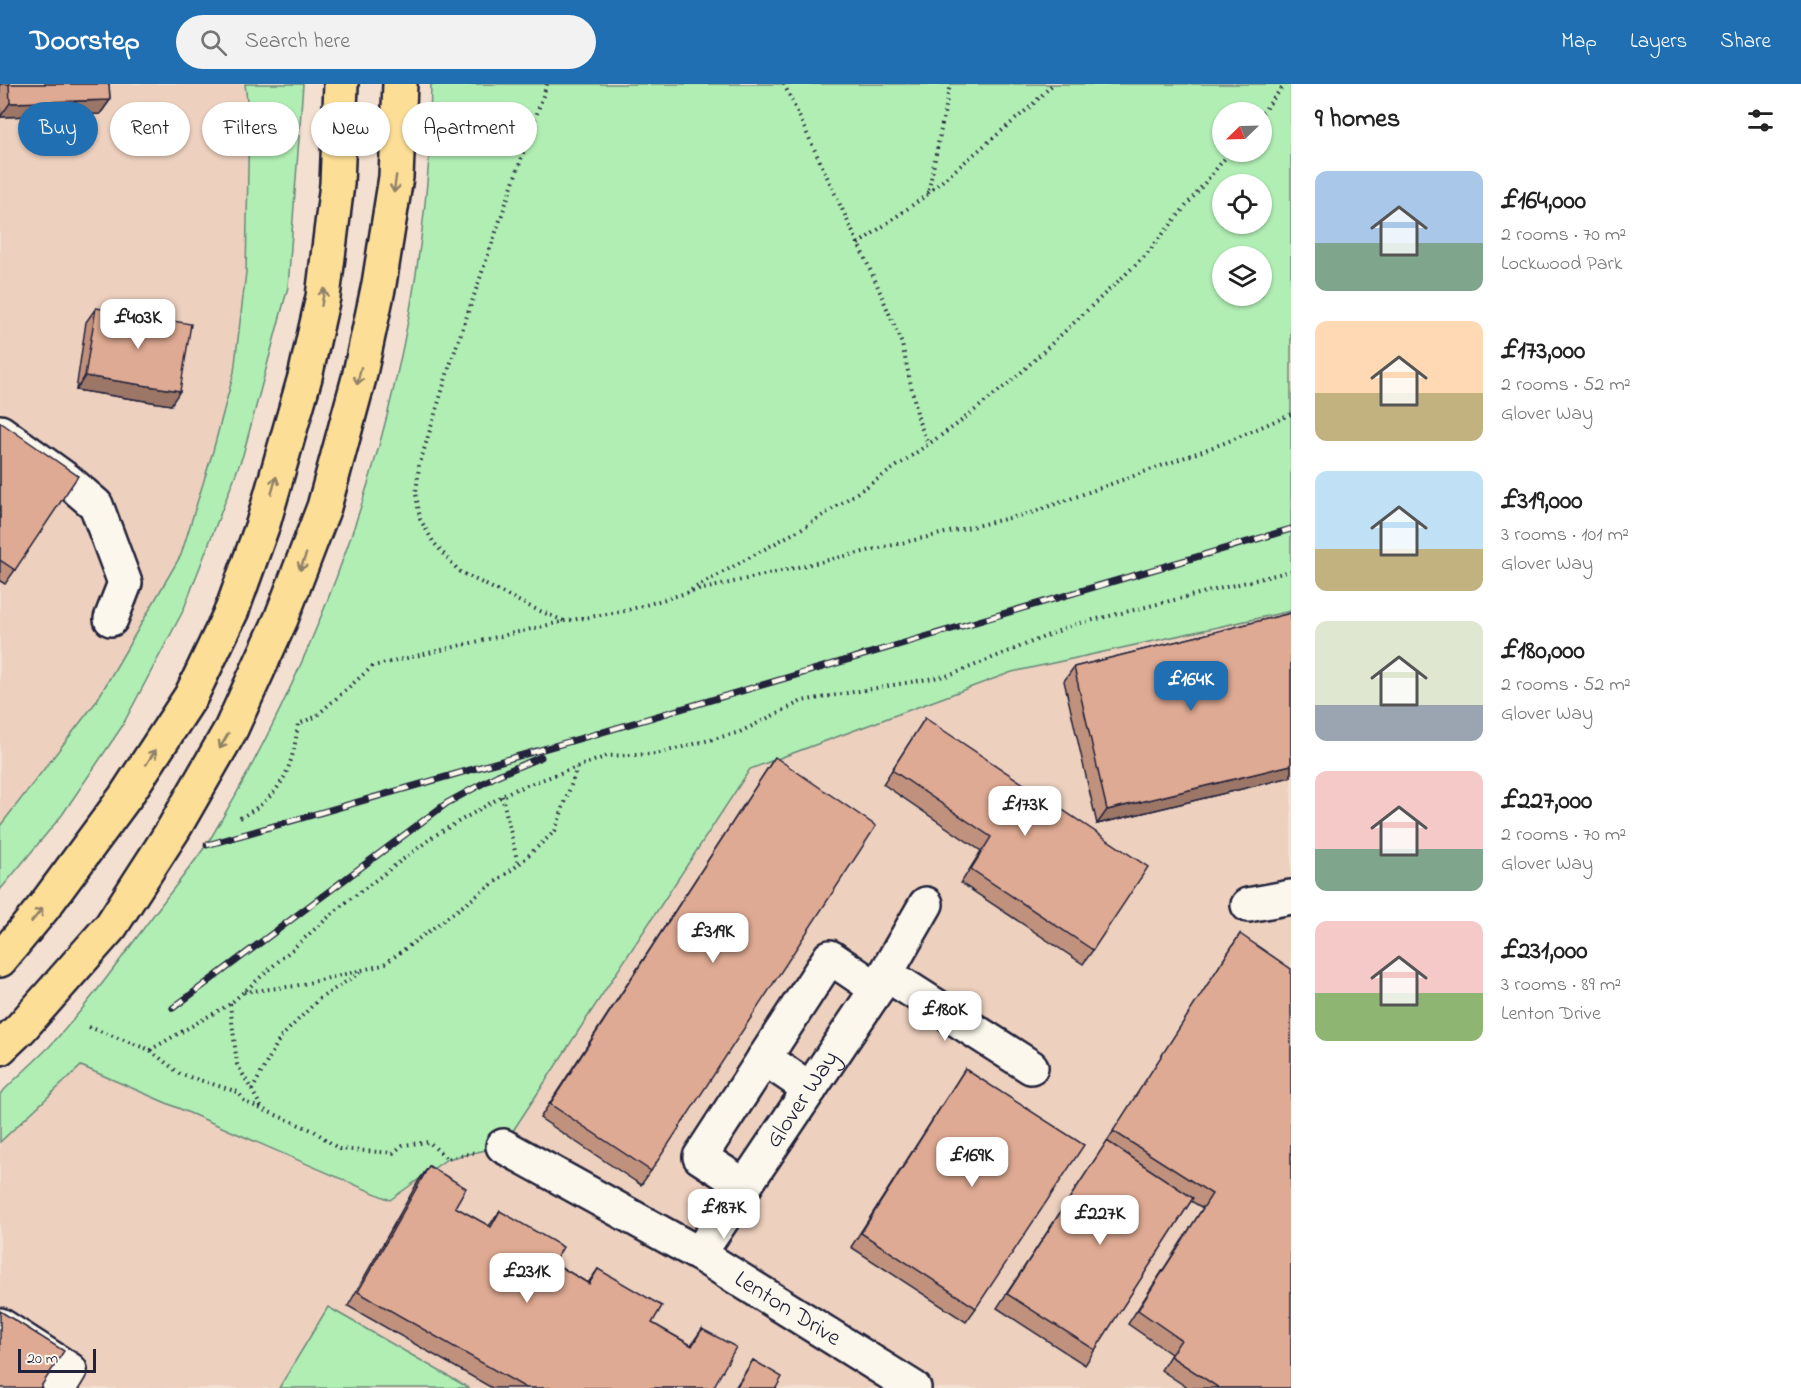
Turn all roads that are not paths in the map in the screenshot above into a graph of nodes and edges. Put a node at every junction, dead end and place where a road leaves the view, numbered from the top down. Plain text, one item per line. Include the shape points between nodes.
1 (341, 84) edge
2 (400, 84) edge
3 (0, 432) edge
4 (111, 619) dead end
5 (1291, 897) edge
6 (926, 904) dead end
7 (1248, 905) dead end
8 (0, 960) edge
9 (882, 981) junction
10 (0, 1048) edge
11 (764, 1058) junction
12 (1032, 1067) dead end
13 (810, 1089) junction
14 (503, 1146) road end
15 (745, 1186) junction
16 (699, 1254) junction
17 (0, 1325) edge
18 (59, 1388) edge
19 (914, 1388) edge

8 -> 1 highway via 131,788 191,696 232,610 263,524 305,377 323,297 337,184
2 -> 10 highway via 396,177 359,378 324,507 280,619 231,729 173,830 111,926
3 - 4 street via 96,505 125,583
5 - 7 street
6 - 9 street, Glover Way
9 - 11 street via 830,957
9 - 12 street
9 - 13 street, Glover Way
11 - 13 street
11 - 15 street via 700,1157
13 - 15 street, Glover Way
14 - 16 street, Lenton Drive
15 - 16 street, Glover Way
16 - 19 street, Lenton Drive
17 - 18 street via 70,1370

